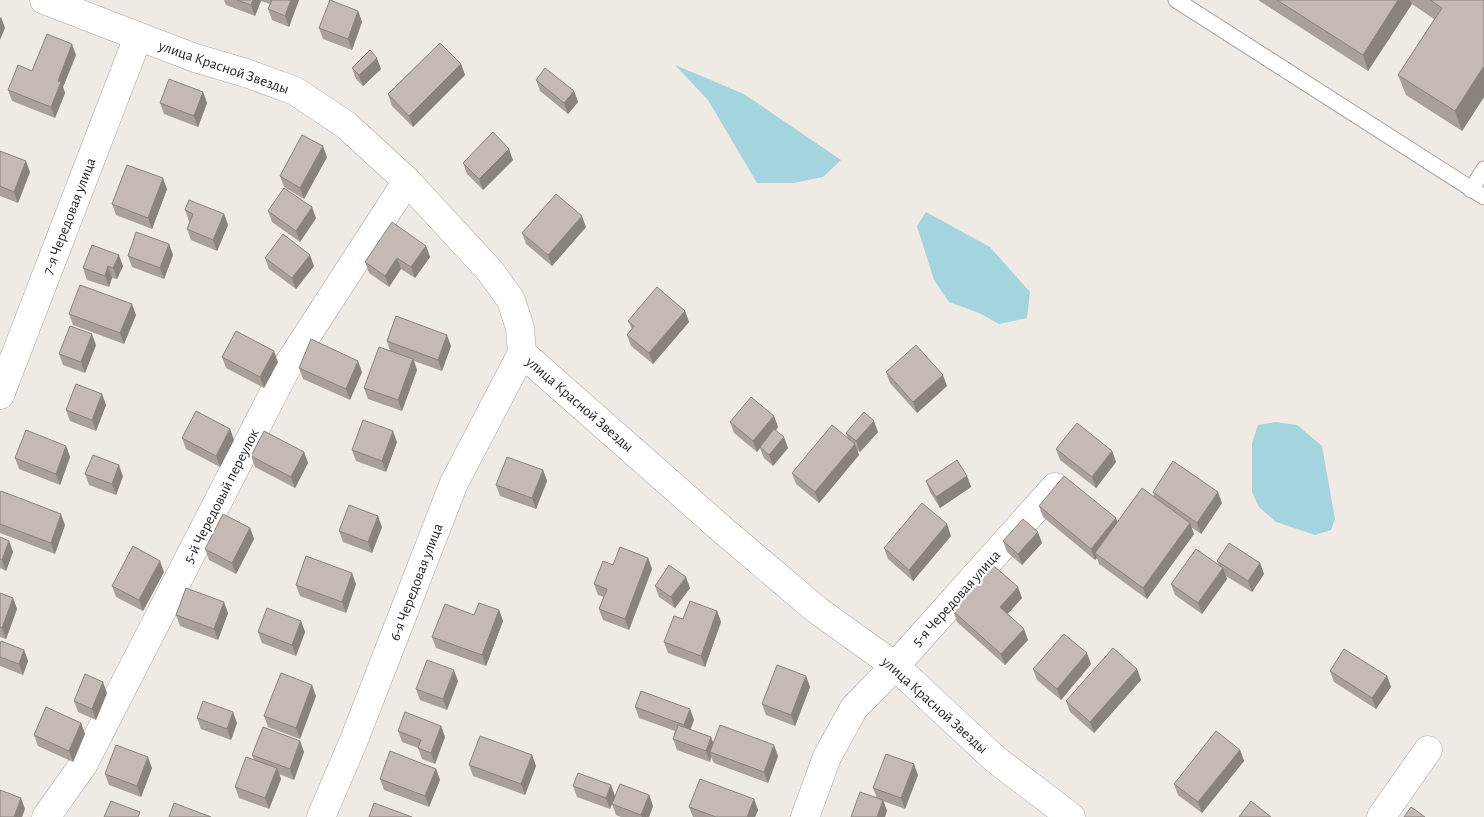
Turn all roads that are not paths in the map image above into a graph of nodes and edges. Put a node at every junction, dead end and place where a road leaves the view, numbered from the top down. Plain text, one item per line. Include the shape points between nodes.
1 (44, 0) edge
2 (1176, 0) edge
3 (138, 37) junction
4 (1484, 169) edge
5 (407, 181) junction
6 (1477, 193) edge
7 (522, 353) junction
8 (7, 358) edge
9 (0, 395) edge
10 (1055, 487) edge
11 (895, 666) junction
12 (1428, 750) dead end
13 (46, 817) edge
14 (322, 817) edge
15 (805, 817) edge
16 (1071, 817) edge
17 (1381, 817) edge

1 - 3 street, улица Красной Звезды
2 - 6 lane
3 - 5 street, улица Красной Звезды via 295,91 346,125
3 - 8 street, 7-я Чередовая улица
4 - 6 lane
5 - 7 street, улица Красной Звезды via 490,271 511,300 520,328
5 - 13 street, 5-й Чередовый переулок via 289,363 83,765
7 - 11 street, улица Красной Звезды via 817,610
7 - 14 street, 6-я Чередовая улица via 454,483
8 - 9 street, 7-я Чередовая улица
10 - 11 street, 5-я Чередовая улица
11 - 15 street, 5-я Чередовая улица via 854,708 828,757
11 - 16 street, улица Красной Звезды via 995,759
12 - 17 street

